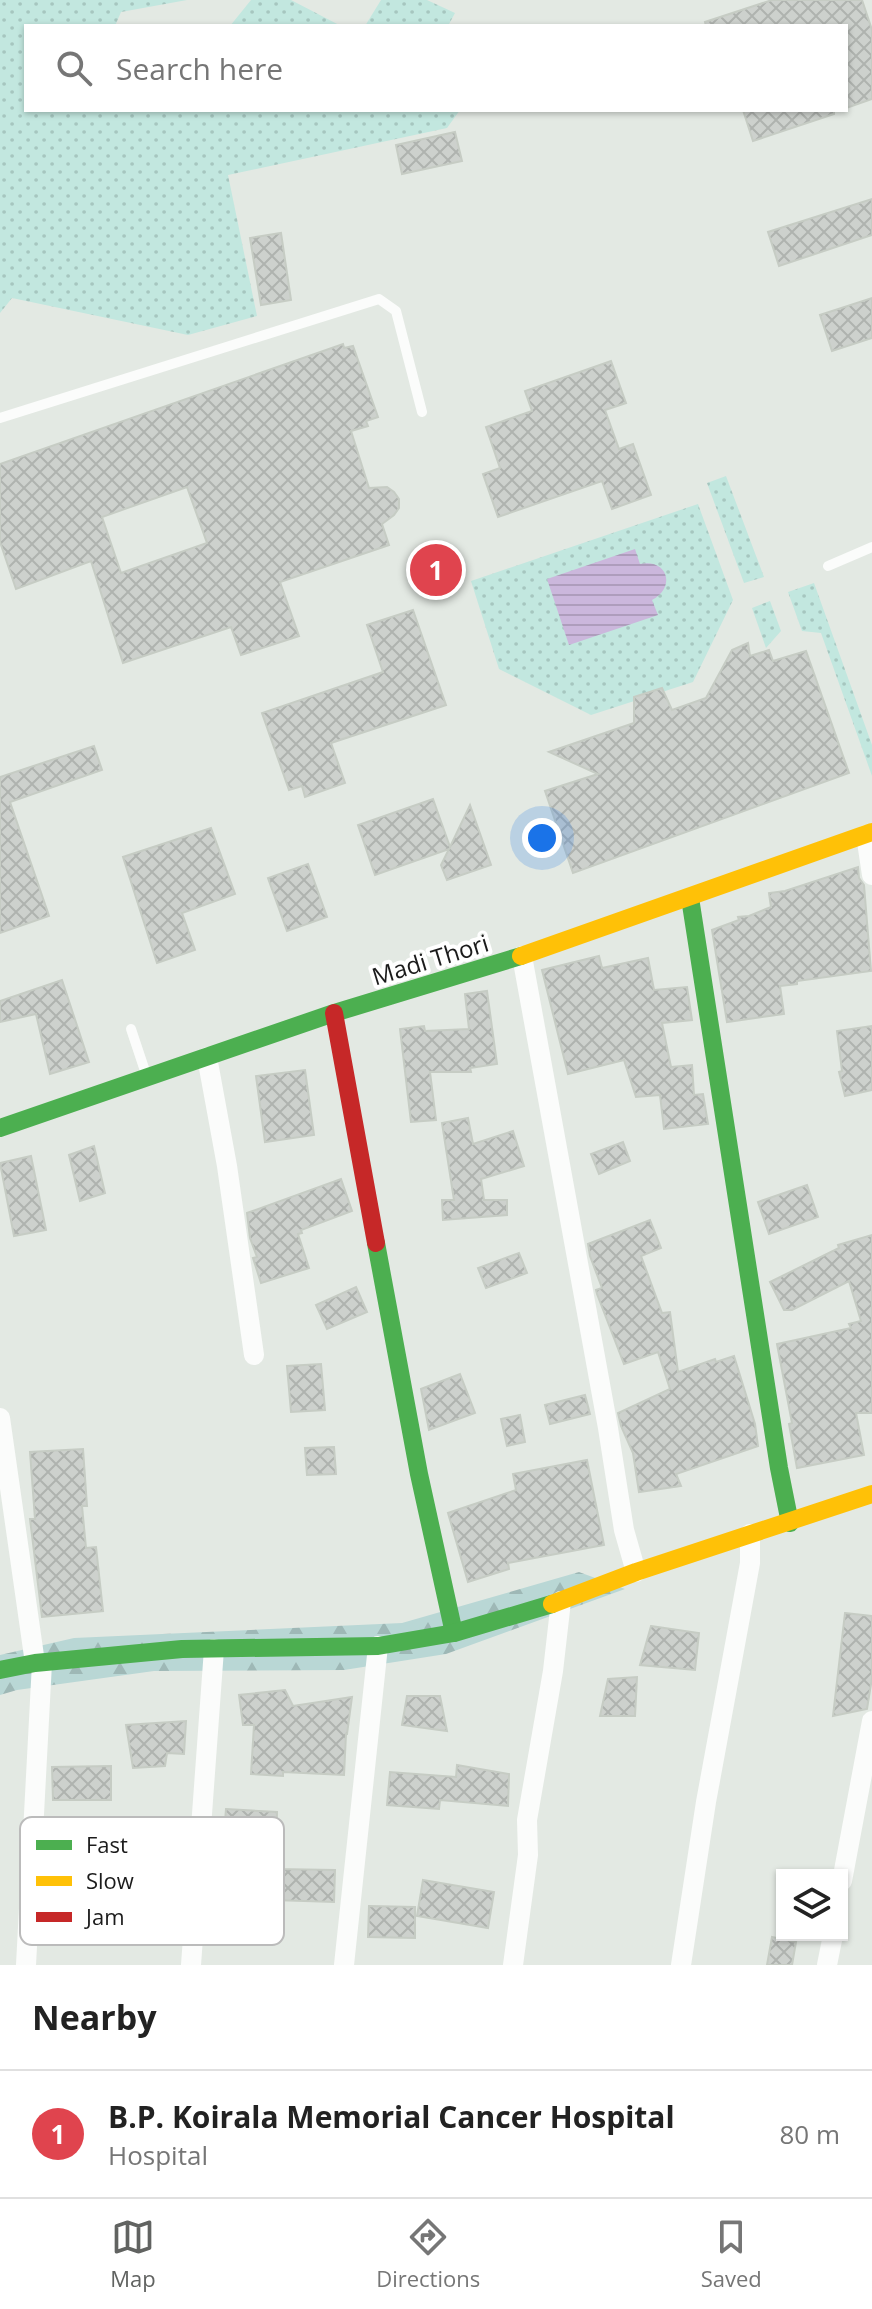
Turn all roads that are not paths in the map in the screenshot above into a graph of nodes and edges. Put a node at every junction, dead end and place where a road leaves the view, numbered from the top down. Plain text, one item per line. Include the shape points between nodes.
1 (422, 412) dead end
2 (0, 418) edge
3 (872, 547) edge
4 (828, 566) dead end
5 (869, 833) edge
6 (872, 875) edge
7 (690, 898) junction
8 (522, 956) junction
9 (334, 1013) junction
10 (131, 1029) dead end
11 (207, 1057) junction
12 (147, 1078) junction
13 (0, 1128) edge
14 (254, 1355) dead end
15 (0, 1418) edge
16 (872, 1494) edge
17 (790, 1523) junction
18 (750, 1534) junction
19 (636, 1572) junction
20 (561, 1601) junction
21 (454, 1633) junction
22 (378, 1646) junction
23 (214, 1649) junction
24 (38, 1663) junction
25 (0, 1670) edge
26 (872, 1721) edge
27 (32, 1817) edge
28 (202, 1817) edge
29 (844, 1869) edge
30 (832, 1941) edge
31 (27, 1945) edge
32 (192, 1945) edge
33 (26, 1965) edge
34 (191, 1965) edge
35 (344, 1965) edge
36 (513, 1965) edge
37 (681, 1965) edge
38 (827, 1965) edge

1 - 2 lane via 396,311 379,299
3 - 4 lane
5 - 6 street
5 - 7 street, Madi Thori
7 - 8 street, Madi Thori
7 - 17 street
8 - 9 street, Madi Thori
8 - 19 street via 624,1530
9 - 11 street, Madi Thori
9 - 21 street via 419,1474
10 - 12 lane
11 - 12 street, Madi Thori
11 - 14 street
12 - 13 street, Madi Thori
15 - 24 street
16 - 17 street
17 - 18 street
18 - 19 street
18 - 37 street via 750,1563
19 - 20 street
20 - 21 street
20 - 36 street via 527,1820 528,1855
21 - 22 street
22 - 23 street
22 - 35 street
23 - 24 street
23 - 28 street
24 - 25 street
24 - 27 street
26 - 29 street
30 - 38 street
31 - 33 street
32 - 34 street

